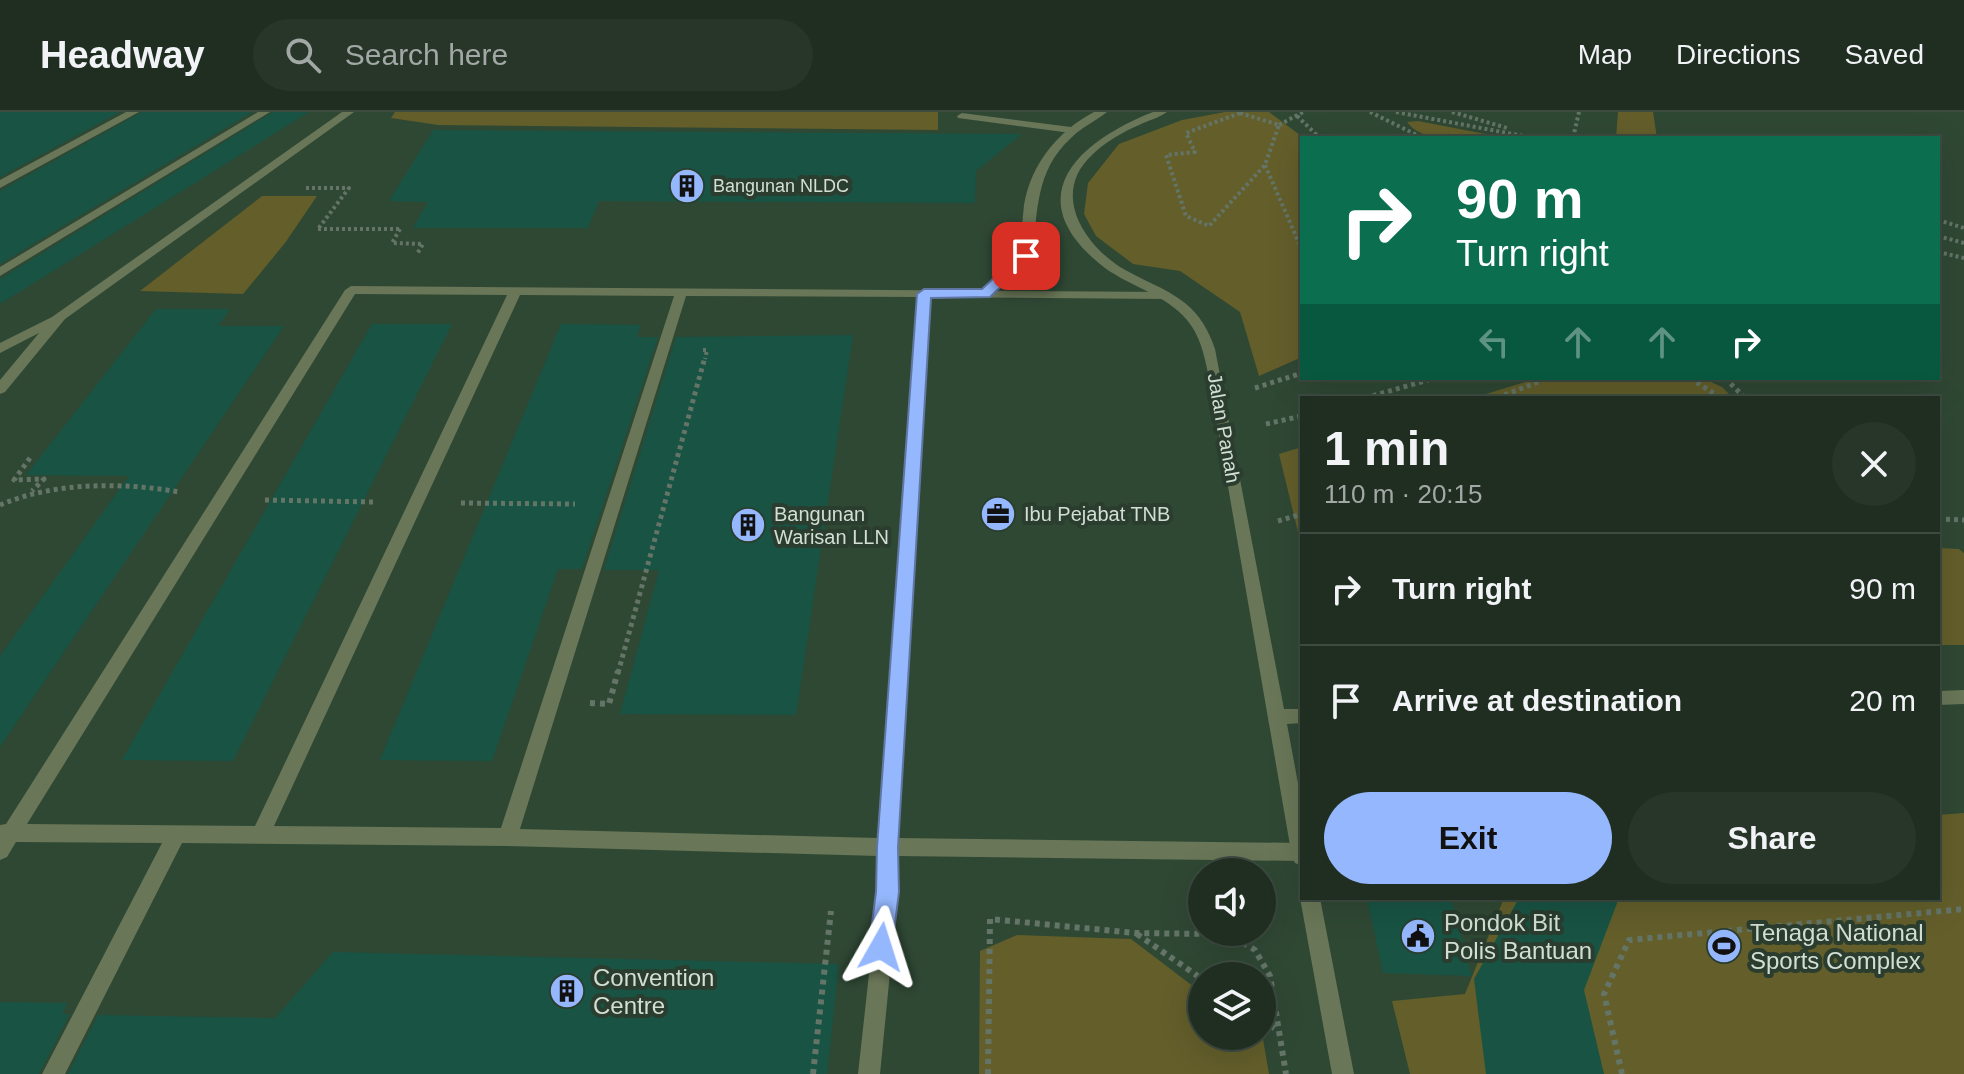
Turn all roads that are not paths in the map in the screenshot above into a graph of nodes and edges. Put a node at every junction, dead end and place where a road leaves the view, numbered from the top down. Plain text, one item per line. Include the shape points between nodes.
1 (134, 112) edge
2 (265, 112) edge
3 (349, 112) edge
4 (1162, 112) edge
5 (1099, 113) edge
6 (962, 116) dead end
7 (1071, 130) junction
8 (0, 185) edge
9 (0, 272) edge
10 (515, 292) junction
11 (681, 292) junction
12 (924, 294) junction
13 (985, 294) junction
14 (1165, 295) junction
15 (60, 316) junction
16 (0, 349) edge
17 (0, 389) edge
18 (1964, 697) edge
19 (1940, 698) edge
20 (1300, 716) edge
21 (1276, 717) junction
22 (176, 835) junction
23 (260, 836) junction
24 (508, 837) junction
25 (4, 839) edge
26 (887, 847) junction
27 (1300, 849) edge
28 (1300, 854) edge
29 (1310, 900) edge
30 (53, 1074) edge
31 (869, 1074) edge
32 (1343, 1074) edge

1 - 8 street
2 - 9 street
3 - 15 street
4 - 14 street, Jalan Panah via 1129,123 1088,148 1075,165 1067,202 1080,233 1106,262
5 - 7 street
6 - 7 street
7 - 13 street via 1035,184 1026,256
10 - 11 street
10 - 23 street
10 - 25 street via 351,290
11 - 12 street
11 - 24 street
12 - 13 street
12 - 26 street
13 - 14 street
14 - 21 street, Jalan Panah via 1205,334
15 - 16 street
15 - 17 street
18 - 19 street
20 - 21 street
21 - 27 street, Jalan Panah
22 - 23 street
22 - 25 street
22 - 30 street
23 - 24 street
24 - 26 street
26 - 28 street
26 - 31 street via 888,892
29 - 32 street

